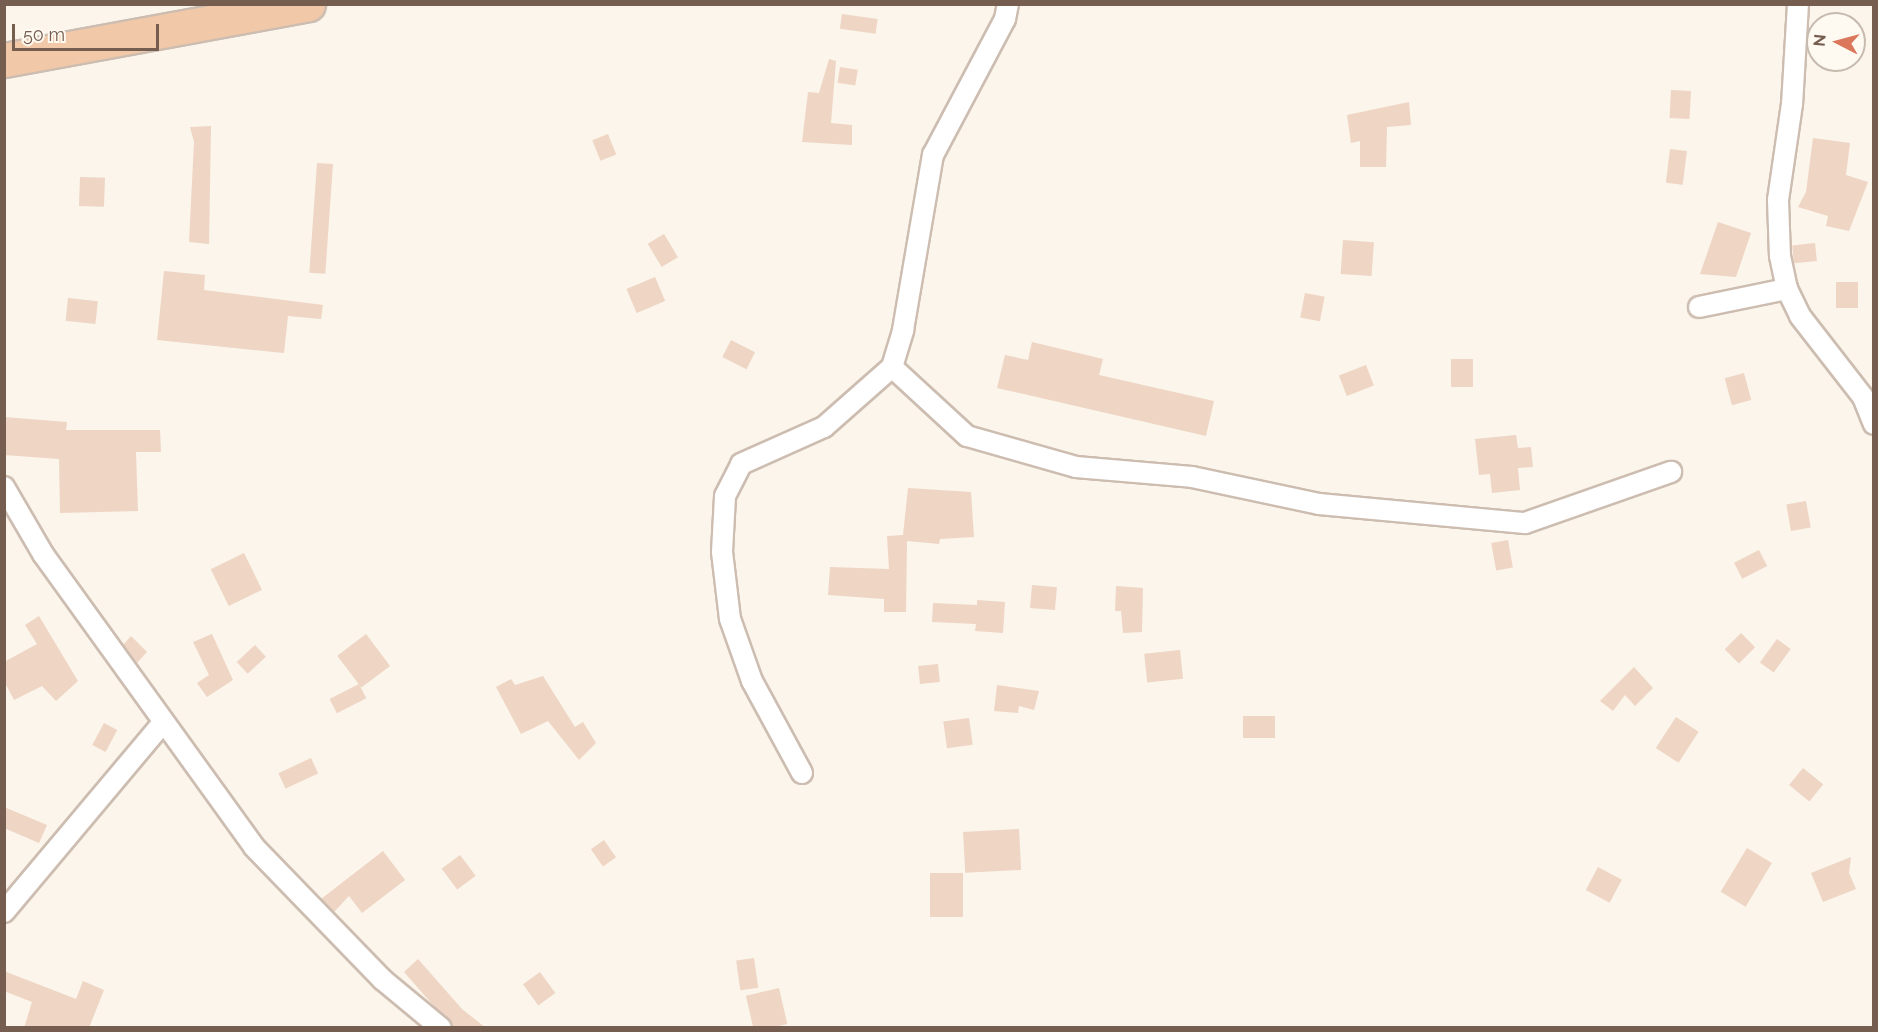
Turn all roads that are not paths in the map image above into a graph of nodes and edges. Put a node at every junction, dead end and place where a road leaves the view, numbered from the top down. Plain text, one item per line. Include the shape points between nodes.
1 (308, 4) edge
2 (1008, 4) edge
3 (1798, 4) edge
4 (202, 14) edge
5 (4, 60) edge
6 (1787, 289) junction
7 (1699, 307) dead end
8 (892, 367) junction
9 (1874, 424) edge
10 (1671, 472) dead end
11 (4, 487) edge
12 (162, 723) junction
13 (802, 773) dead end
14 (4, 912) edge
15 (441, 1028) edge

1 - 4 highway
2 - 8 street via 933,154 903,330
3 - 6 street via 1792,104 1778,200 1780,256
4 - 5 highway
6 - 7 street
6 - 9 street via 1800,316 1863,397
8 - 10 street via 967,435 1076,466 1191,477 1319,504 1525,523
8 - 13 street via 824,427 741,464 725,496 722,552 730,619 752,681
11 - 12 street via 43,554
12 - 14 street
12 - 15 street via 254,847 383,980

